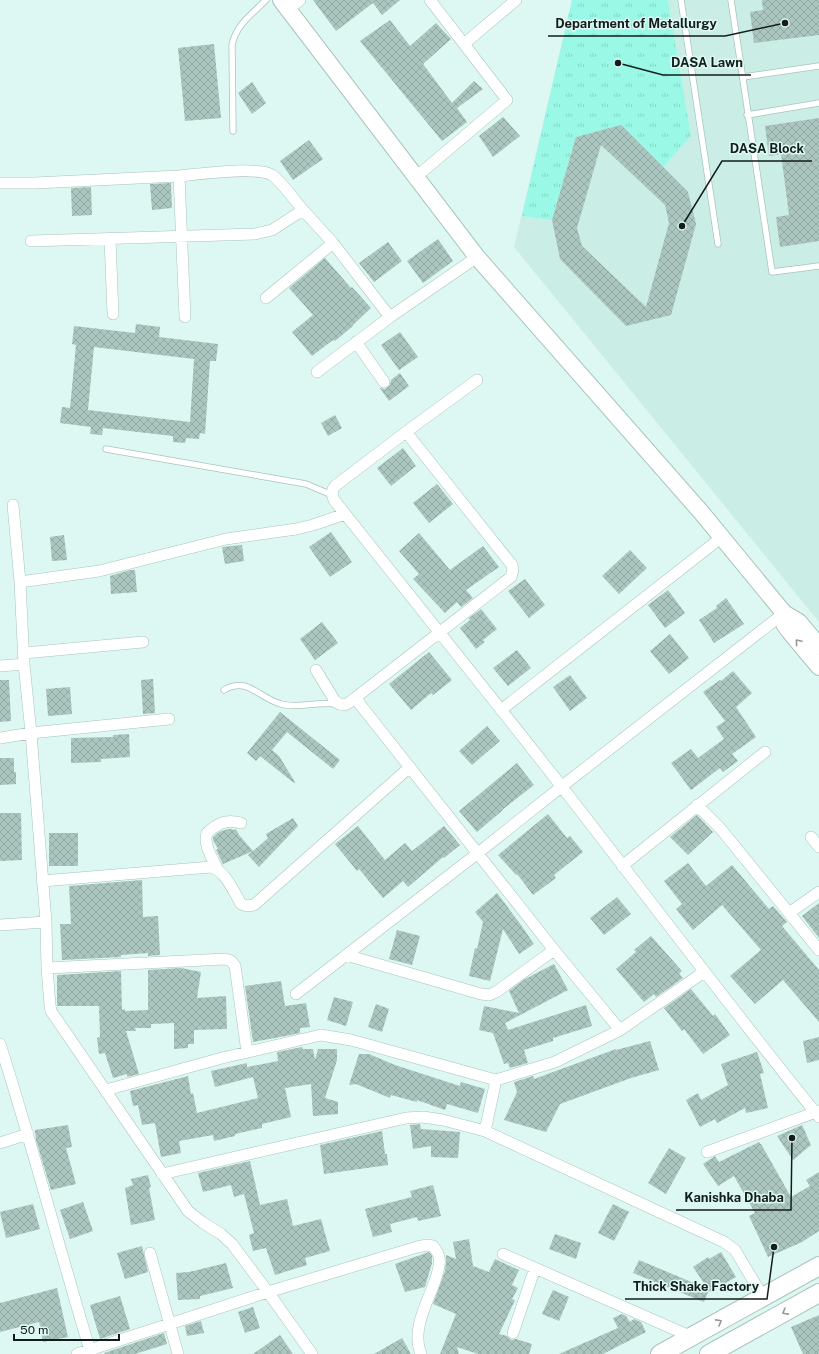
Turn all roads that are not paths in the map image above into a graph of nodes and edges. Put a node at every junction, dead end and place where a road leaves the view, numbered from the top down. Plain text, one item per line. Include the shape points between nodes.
1 (266, 0) edge
2 (430, 0) edge
3 (516, 0) edge
4 (681, 0) edge
5 (731, 0) edge
6 (289, 3) edge
7 (464, 44) junction
8 (819, 66) edge
9 (743, 78) junction
10 (819, 102) edge
11 (747, 115) junction
12 (233, 131) dead end
13 (180, 176) junction
14 (416, 177) junction
15 (0, 183) edge
16 (303, 210) junction
17 (182, 237) junction
18 (110, 239) junction
19 (31, 240) dead end
20 (333, 243) junction
21 (718, 244) dead end
22 (476, 257) junction
23 (819, 266) edge
24 (266, 298) dead end
25 (112, 314) dead end
26 (185, 317) dead end
27 (390, 317) junction
28 (356, 342) junction
29 (317, 372) dead end
30 (477, 380) dead end
31 (384, 382) dead end
32 (406, 432) junction
33 (106, 450) dead end
34 (332, 495) junction
35 (13, 505) dead end
36 (345, 514) junction
37 (722, 537) junction
38 (20, 582) junction
39 (784, 613) junction
40 (440, 632) junction
41 (143, 642) dead end
42 (819, 646) edge
43 (24, 659) junction
44 (0, 666) edge
45 (819, 667) edge
46 (316, 670) dead end
47 (224, 690) dead end
48 (355, 698) junction
49 (339, 705) junction
50 (501, 710) junction
51 (169, 718) dead end
52 (31, 733) junction
53 (0, 738) edge
54 (765, 752) dead end
55 (410, 767) junction
56 (561, 787) junction
57 (697, 805) junction
58 (240, 823) dead end
59 (811, 837) dead end
60 (819, 847) edge
61 (478, 853) junction
62 (622, 866) junction
63 (216, 868) junction
64 (42, 881) junction
65 (819, 892) edge
66 (789, 913) junction
67 (46, 922) junction
68 (0, 925) edge
69 (554, 950) junction
70 (819, 950) edge
71 (346, 955) junction
72 (47, 968) junction
73 (704, 972) junction
74 (296, 994) dead end
75 (620, 1030) junction
76 (0, 1044) edge
77 (247, 1052) junction
78 (496, 1080) junction
79 (106, 1090) junction
80 (818, 1114) edge
81 (485, 1131) junction
82 (28, 1134) junction
83 (0, 1143) edge
84 (707, 1152) dead end
85 (162, 1174) junction
86 (150, 1253) dead end
87 (503, 1254) dead end
88 (819, 1266) edge
89 (535, 1268) junction
90 (268, 1292) junction
91 (819, 1293) edge
92 (763, 1297) junction
93 (169, 1324) junction
94 (513, 1333) dead end
95 (692, 1337) junction
96 (90, 1352) edge
97 (77, 1354) edge
98 (178, 1354) edge
99 (312, 1354) edge
100 (421, 1354) edge
101 (660, 1354) edge
102 (709, 1354) edge

1 - 12 lane via 239,27 234,36
2 - 7 street
3 - 7 street
4 - 21 lane
5 - 9 lane
6 - 14 street
7 - 14 street via 507,100
8 - 9 lane
9 - 11 lane
10 - 11 lane
11 - 23 lane via 772,272
13 - 15 street
13 - 16 street via 252,170 265,172 274,176
13 - 17 street
14 - 22 street
16 - 17 street via 266,232
16 - 20 street
17 - 18 street
17 - 26 street
18 - 19 street
18 - 25 street
20 - 24 street
20 - 27 street
22 - 27 street
22 - 37 street
27 - 28 street
28 - 29 street
28 - 31 street
30 - 32 street
32 - 34 street via 335,486
32 - 40 street via 512,565 513,570 511,577
33 - 34 lane via 306,484
34 - 36 street
35 - 38 street
36 - 38 street via 296,529 226,539 100,571
36 - 40 street
37 - 39 street
37 - 50 street
38 - 43 street
39 - 42 street via 799,622
45 -> 39 street via 784,624
39 - 56 street
40 - 48 street
40 - 50 street
41 - 43 street
43 - 44 street
43 - 52 street
46 - 49 street
47 - 49 lane via 237,684 289,706 325,703
48 - 49 street via 349,703
48 - 55 street
50 - 56 street
51 - 52 street
52 - 53 street
52 - 64 street
54 - 57 street
55 - 61 street
55 - 63 street via 254,905 241,904 222,872
56 - 61 street
56 - 62 street
57 - 62 street
57 - 66 street via 720,828
58 - 63 street via 228,821 207,833 206,843
59 - 60 street
61 - 69 street
61 - 71 street
62 - 73 street
63 - 64 street
64 - 67 street
65 - 66 street
66 - 70 street
67 - 68 street
67 - 72 street
69 - 71 street via 496,992 488,995
69 - 75 street
71 - 74 street
72 - 77 street via 225,959 231,961 235,966
72 - 79 street via 52,1011
73 - 75 street
73 - 80 street
75 - 78 street via 555,1062
76 - 82 street
77 - 78 street via 321,1035 351,1040
77 - 79 street
78 - 81 street
79 - 85 street
80 - 84 street
81 - 85 street via 436,1119 406,1118
81 - 92 street via 724,1242 735,1250
82 - 83 street
82 - 96 street
85 - 90 street via 188,1211 232,1244
86 - 93 street
87 - 89 street
88 - 92 main road
89 - 94 street
89 - 95 street
90 - 93 street
90 - 99 street
90 - 100 street via 417,1247 433,1246 440,1264 418,1333
91 -> 102 main road
95 -> 92 main road
93 - 96 street
93 - 98 street
95 - 101 main road
96 - 97 street

